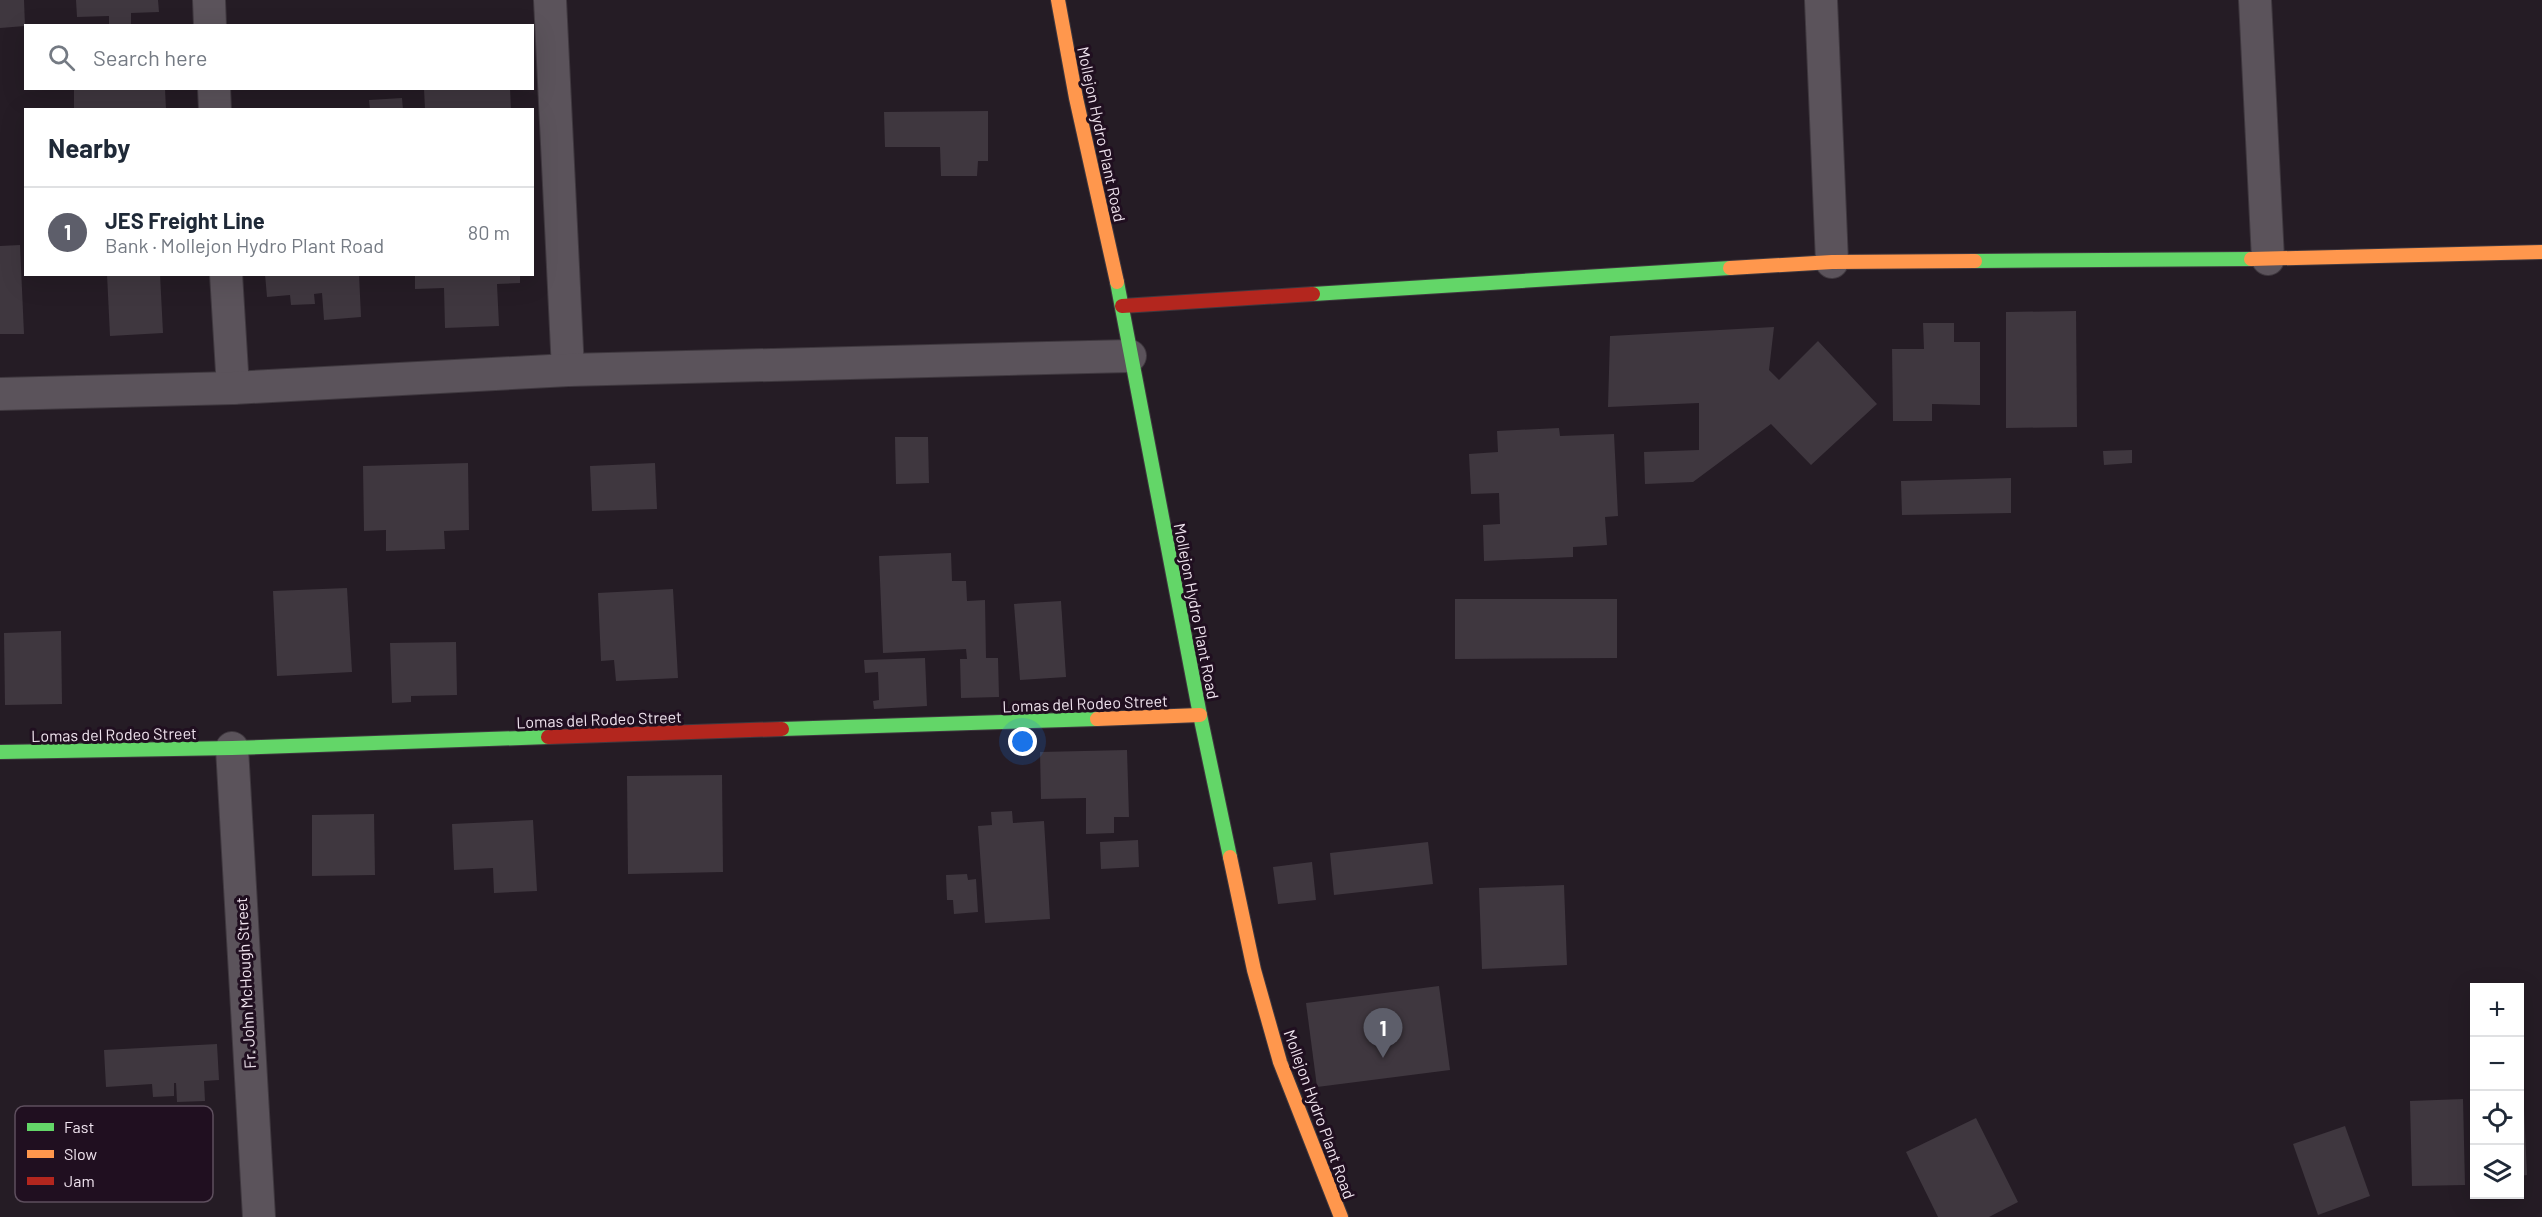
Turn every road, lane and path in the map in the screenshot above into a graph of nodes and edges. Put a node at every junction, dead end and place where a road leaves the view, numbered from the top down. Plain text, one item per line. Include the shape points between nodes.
1 (208, 0) edge
2 (550, 0) edge
3 (1058, 0) edge
4 (1821, 0) edge
5 (2255, 0) edge
6 (210, 24) edge
7 (214, 90) edge
8 (215, 108) edge
9 (2542, 252) edge
10 (2268, 259) junction
11 (1832, 262) junction
12 (226, 276) edge
13 (1122, 306) junction
14 (1130, 356) junction
15 (568, 370) junction
16 (233, 388) junction
17 (0, 394) edge
18 (1200, 715) junction
19 (232, 748) junction
20 (0, 752) edge
21 (259, 1217) edge
22 (1341, 1217) edge

1 - 6 street
2 - 15 street
3 - 13 street, Mollejon Hydro Plant Road
4 - 11 street
5 - 10 street
7 - 8 street
9 - 10 street
10 - 11 street
11 - 13 street
12 - 16 street
13 - 14 street, Mollejon Hydro Plant Road
14 - 15 street
14 - 18 street, Mollejon Hydro Plant Road
15 - 16 street
16 - 17 street
18 - 19 street, Lomas del Rodeo Street
18 - 22 street, Mollejon Hydro Plant Road via 1251,957 1277,1050
19 - 20 street, Lomas del Rodeo Street
19 - 21 street, Fr. John McHough Street

